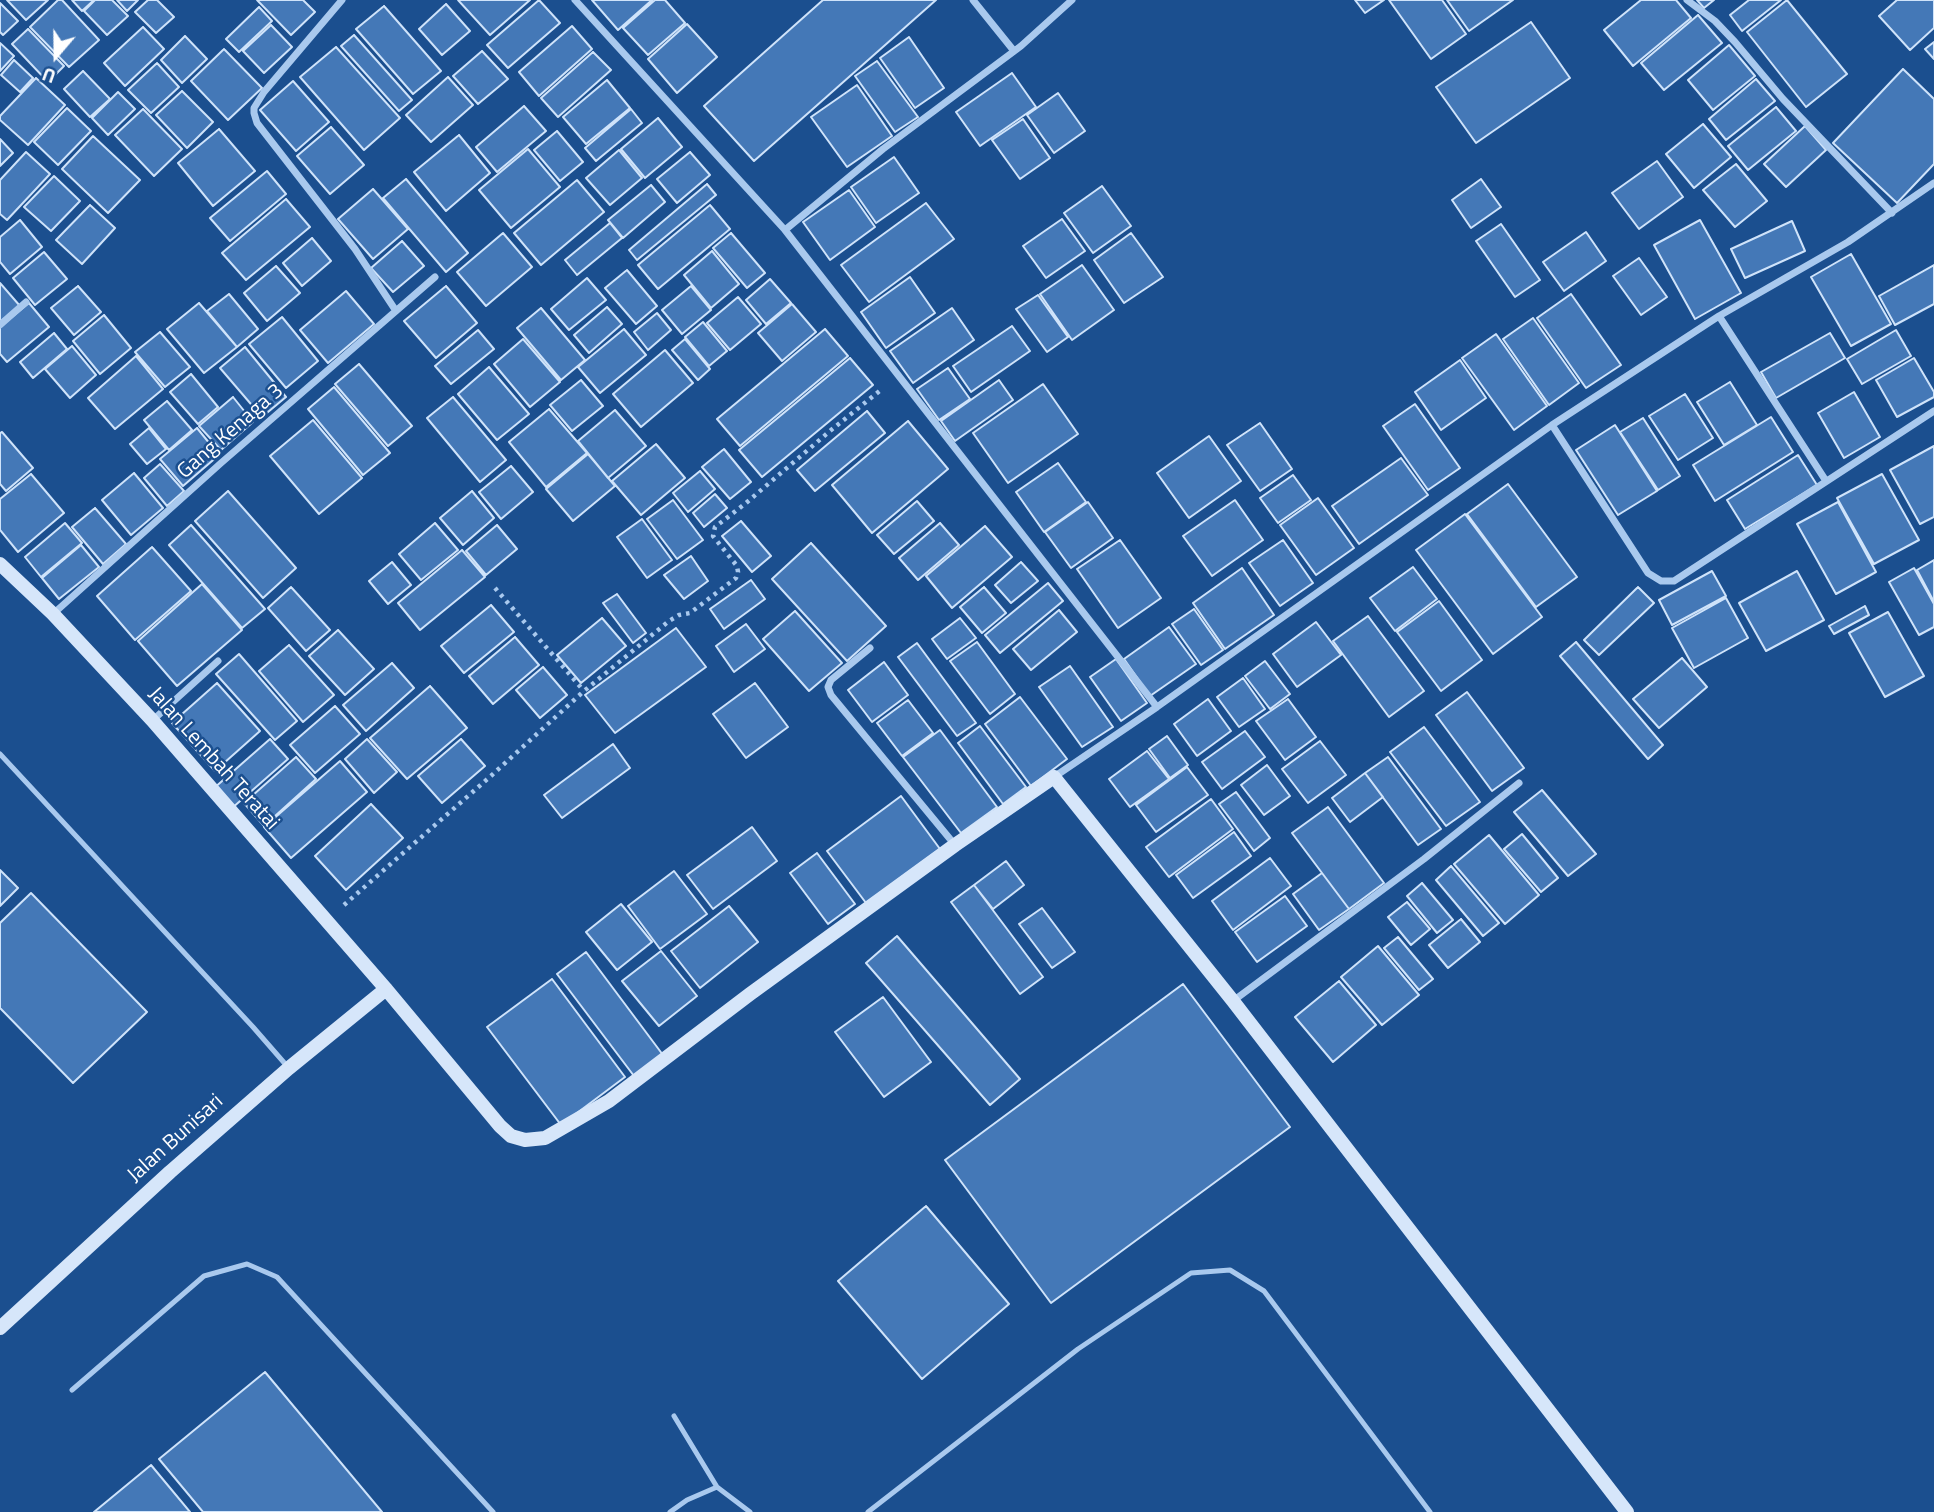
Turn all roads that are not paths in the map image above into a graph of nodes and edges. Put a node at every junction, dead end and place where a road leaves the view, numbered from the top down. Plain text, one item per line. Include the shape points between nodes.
1 (342, 0) edge
2 (575, 0) edge
3 (973, 0) edge
4 (1072, 0) edge
5 (1687, 0) edge
6 (1014, 51) junction
7 (1934, 183) edge
8 (1892, 213) junction
9 (785, 230) junction
10 (435, 277) dead end
11 (26, 302) dead end
12 (396, 311) junction
13 (1719, 316) junction
14 (0, 325) edge
15 (1934, 411) edge
16 (1552, 425) junction
17 (1826, 481) junction
18 (0, 564) edge
19 (53, 614) junction
20 (870, 648) dead end
21 (218, 661) dead end
22 (1157, 707) junction
23 (152, 720) junction
24 (0, 754) edge
25 (1054, 777) junction
26 (1520, 783) dead end
27 (955, 845) junction
28 (386, 989) junction
29 (1233, 1001) junction
30 (289, 1068) junction
31 (0, 1328) edge
32 (72, 1390) dead end
33 (674, 1416) dead end
34 (717, 1487) junction
35 (493, 1512) edge
36 (670, 1512) edge
37 (750, 1512) edge
38 (869, 1512) edge
39 (1430, 1512) edge
40 (1627, 1512) edge

1 - 12 street via 264,92 254,113
2 - 9 street
3 - 6 street
4 - 6 street
5 - 8 street via 1715,21
6 - 9 street
7 - 8 street
8 - 13 street
9 - 22 street
10 - 12 street, Gang Kenaga 3
11 - 14 street
12 - 19 street, Gang Kenaga 3
13 - 16 street
13 - 17 street
15 - 17 street
16 - 17 street via 1648,573 1661,581 1674,581
16 - 22 street
18 - 19 street, Jalan Lembah Teratai
19 - 23 street, Jalan Lembah Teratai
20 - 27 street via 831,680 831,695
21 - 23 street
22 - 25 street
23 - 28 street, Jalan Lembah Teratai
24 - 30 lane
25 - 27 street, Jalan Lembah Teratai
25 - 29 street
26 - 29 street
27 - 28 street, Jalan Lembah Teratai via 609,1101 545,1138 524,1140 499,1126
28 - 30 street, Jalan Bunisari
29 - 40 street
30 - 31 street, Jalan Bunisari
32 - 35 lane via 204,1276 247,1264 277,1277
33 - 34 lane
34 - 36 lane
34 - 37 lane
38 - 39 lane via 1078,1349 1191,1273 1230,1270 1264,1291

